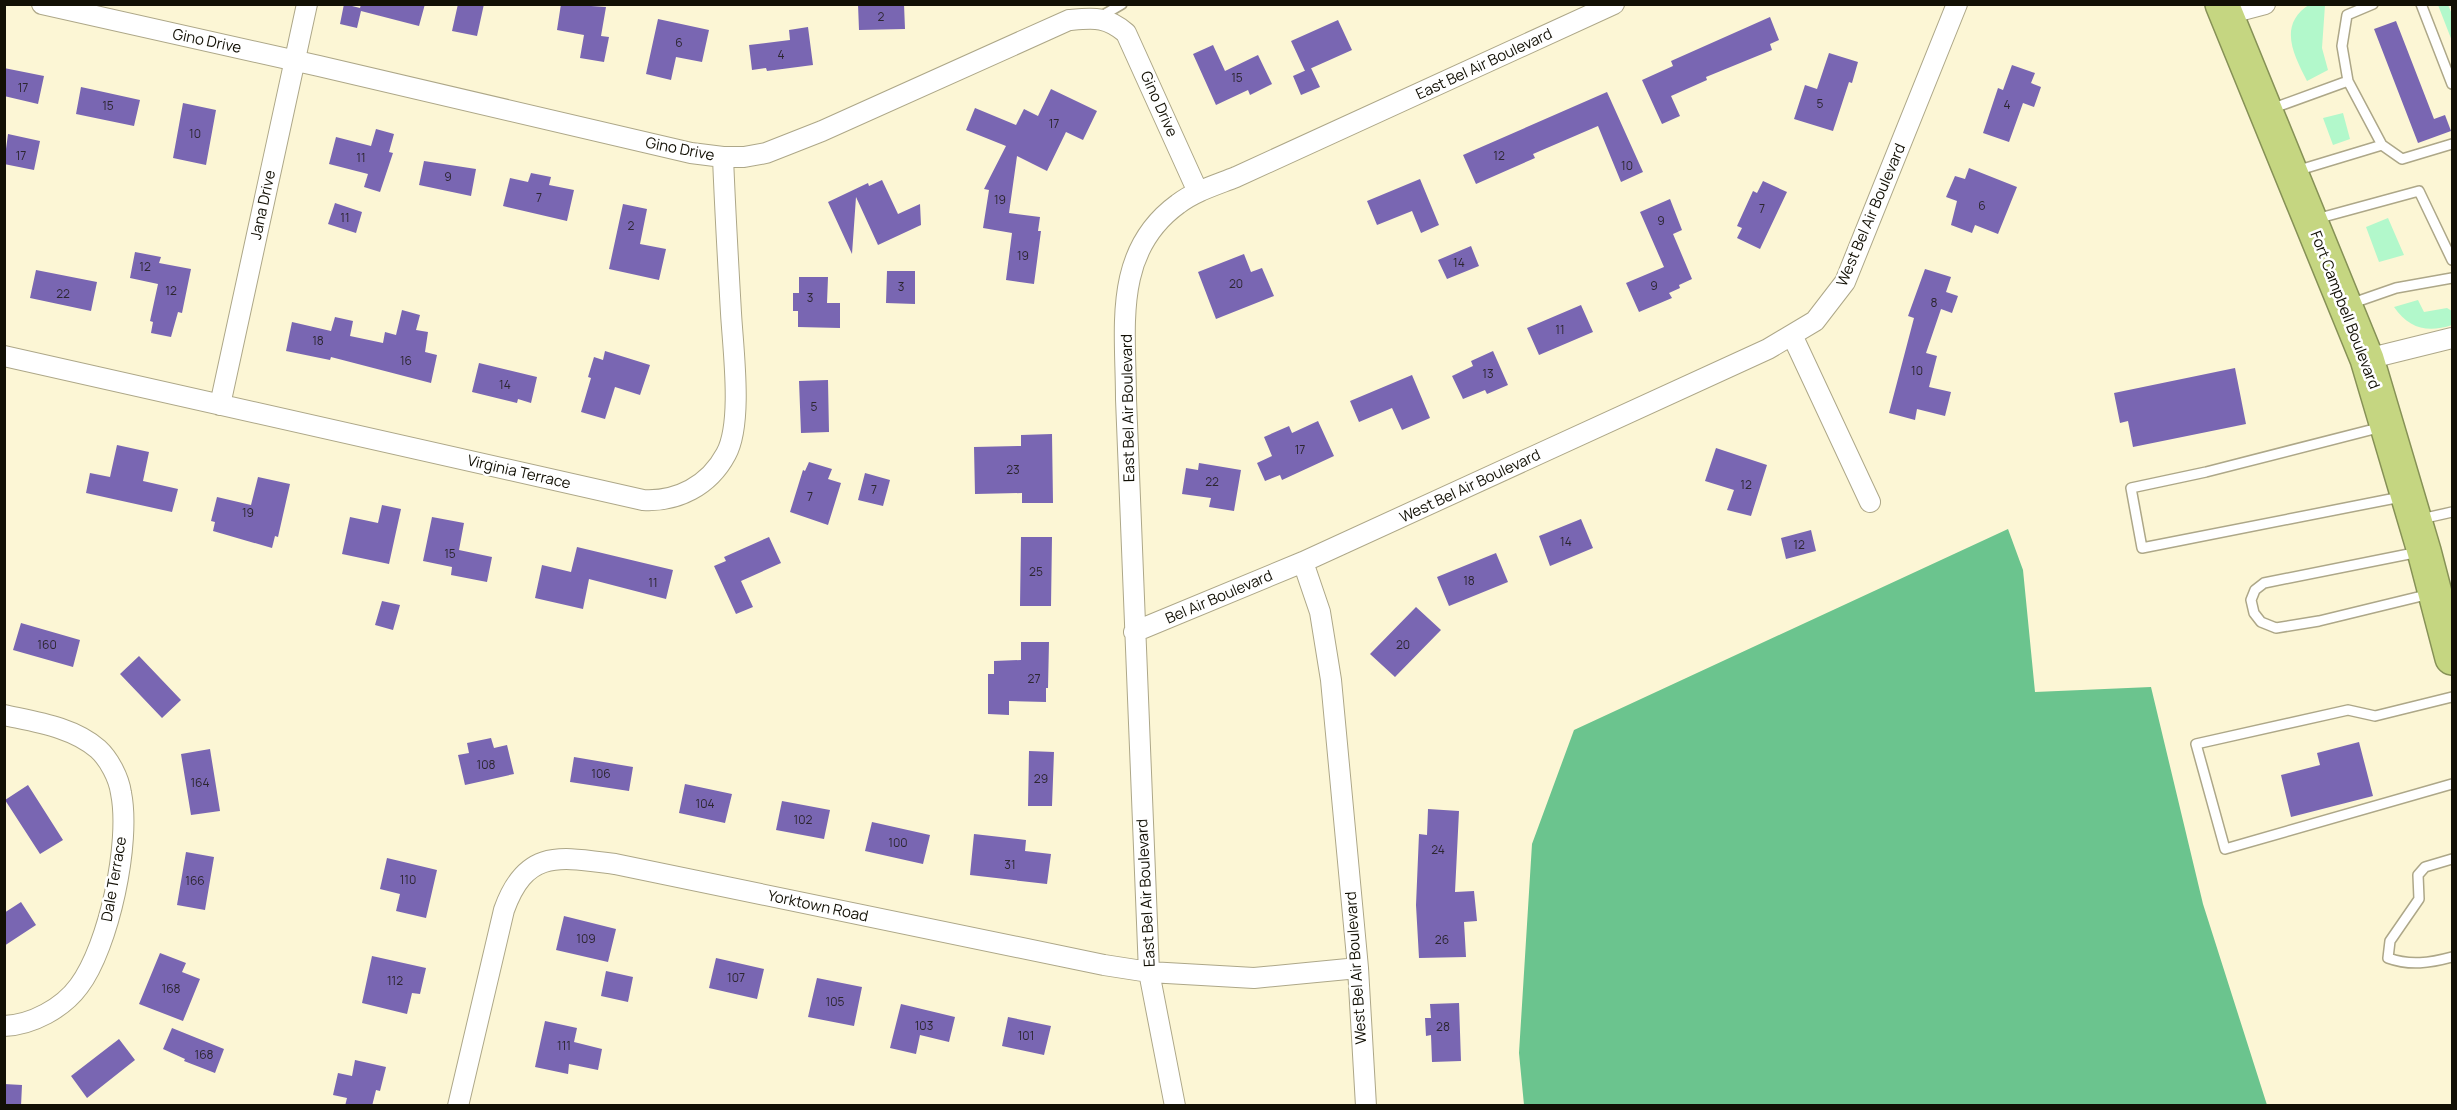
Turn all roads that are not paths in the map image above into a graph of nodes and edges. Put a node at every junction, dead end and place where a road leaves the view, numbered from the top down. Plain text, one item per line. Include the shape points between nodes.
1 (42, 4) edge
2 (307, 4) edge
3 (1122, 4) edge
4 (1614, 4) edge
5 (1958, 4) edge
6 (2265, 4) edge
7 (2373, 4) edge
8 (2421, 4) edge
9 (2225, 9) edge
10 (1095, 11) edge
11 (295, 60) junction
12 (2348, 81) junction
13 (2452, 84) edge
14 (2266, 111) junction
15 (2452, 144) edge
16 (2382, 145) junction
17 (723, 157) junction
18 (2291, 173) junction
19 (1198, 192) junction
20 (2311, 220) junction
21 (2452, 260) edge
22 (2452, 278) edge
23 (2345, 306) junction
24 (1792, 335) junction
25 (2452, 338) edge
26 (4, 356) edge
27 (2367, 359) junction
28 (220, 405) junction
29 (2387, 426) junction
30 (1870, 502) dead end
31 (2412, 508) junction
32 (2452, 512) edge
33 (2424, 551) junction
34 (1303, 562) junction
35 (2435, 592) junction
36 (1134, 632) junction
37 (2452, 653) edge
38 (2452, 697) edge
39 (4, 715) edge
40 (2452, 784) edge
41 (2452, 859) edge
42 (2452, 957) edge
43 (1358, 968) junction
44 (1149, 972) junction
45 (4, 1026) edge
46 (458, 1106) edge
47 (1175, 1106) edge
48 (1366, 1106) edge

1 - 11 street, Gino Drive
2 - 11 street, Jana Drive
3 - 10 lane
4 - 19 street, East Bel Air Boulevard
5 - 24 street, West Bel Air Boulevard via 1845,282 1815,321
6 - 9 street
7 - 12 lane via 2347,15 2342,46
8 - 13 lane
9 - 14 highway, Fort Campbell Boulevard
10 - 17 street, Gino Drive via 766,153
10 - 19 street, Gino Drive via 1126,33
11 - 17 street, Gino Drive via 691,153
11 - 28 street, Jana Drive
12 - 14 lane
12 - 16 lane
14 - 18 highway, Fort Campbell Boulevard
15 - 16 lane via 2402,159
16 - 18 lane
17 - 28 street, Virginia Terrace via 734,360 732,438 715,468 678,497 643,500
18 - 20 highway, Fort Campbell Boulevard
19 - 36 street, East Bel Air Boulevard via 1177,204 1144,238 1128,282 1126,399
20 - 21 lane via 2419,191
20 - 23 highway, Fort Campbell Boulevard
22 - 23 lane via 2396,288
23 - 27 highway, Fort Campbell Boulevard
24 - 30 street
24 - 34 street, West Bel Air Boulevard
25 - 27 street
26 - 28 street, Virginia Terrace
27 - 29 highway, Fort Campbell Boulevard
29 - 31 highway, Fort Campbell Boulevard
29 - 31 lane via 2131,488 2142,548
31 - 32 lane
31 - 33 highway, Fort Campbell Boulevard
33 - 35 highway, Fort Campbell Boulevard
33 - 35 lane via 2264,583 2251,600 2254,614 2276,628
34 - 36 street, Bel Air Boulevard
34 - 43 street, West Bel Air Boulevard via 1320,612 1331,680
35 - 37 highway, Fort Campbell Boulevard
36 - 44 street, East Bel Air Boulevard
38 - 40 lane via 2375,716 2348,710 2196,744 2225,849
39 - 45 street, Dale Terrace via 64,730 99,750 121,792 124,820 111,908 92,968 78,988 51,1011
41 - 42 lane via 2425,867 2418,875 2419,899 2390,941 2388,958 2404,964
43 - 44 street, Yorktown Road via 1254,978
43 - 48 street, West Bel Air Boulevard
44 - 46 street, Yorktown Road via 615,864 552,858 520,876 510,892
44 - 47 street, East Bel Air Boulevard

